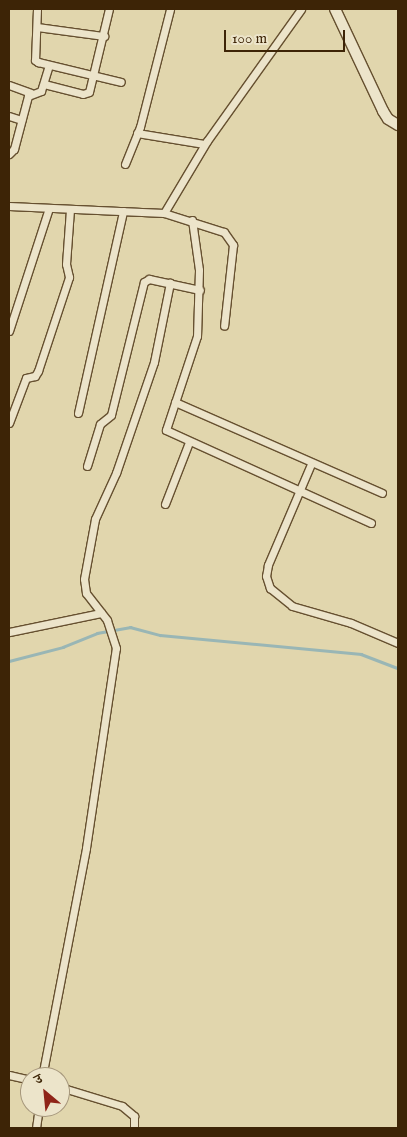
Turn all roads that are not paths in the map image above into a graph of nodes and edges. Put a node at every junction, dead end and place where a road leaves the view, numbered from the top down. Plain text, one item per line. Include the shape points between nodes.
1 (37, 9) edge
2 (109, 9) edge
3 (170, 9) edge
4 (301, 9) edge
5 (334, 9) edge
6 (37, 26) junction
7 (104, 36) junction
8 (48, 65) junction
9 (95, 75) junction
10 (121, 82) dead end
11 (44, 84) junction
12 (9, 85) edge
13 (31, 92) junction
14 (9, 116) edge
15 (21, 120) junction
16 (398, 124) edge
17 (137, 134) junction
18 (204, 144) junction
19 (9, 154) edge
20 (124, 164) dead end
21 (9, 206) edge
22 (49, 208) junction
23 (70, 209) junction
24 (123, 210) junction
25 (164, 213) junction
26 (192, 220) junction
27 (170, 283) junction
28 (200, 290) junction
29 (224, 326) dead end
30 (9, 331) edge
31 (175, 402) junction
32 (78, 413) dead end
33 (9, 423) edge
34 (189, 442) junction
35 (311, 464) junction
36 (87, 466) dead end
37 (300, 491) junction
38 (382, 493) dead end
39 (165, 504) dead end
40 (372, 522) dead end
41 (102, 613) junction
42 (9, 632) edge
43 (398, 643) edge
44 (44, 1067) edge
45 (70, 1090) edge
46 (134, 1128) edge

1 - 6 street
2 - 7 street
3 - 17 street
4 - 18 street
5 - 16 street via 383,111 388,119
6 - 7 street
6 - 8 street via 35,60
7 - 9 street
8 - 9 street
8 - 11 street
9 - 10 street
9 - 11 street via 86,94
11 - 13 street via 39,93
12 - 13 street
13 - 15 street
14 - 15 street
15 - 19 street via 14,149
17 - 18 street
17 - 20 street
18 - 25 street
21 - 22 street
22 - 23 street
22 - 30 street
23 - 24 street
23 - 33 street via 66,264 69,277 38,371 35,376 26,378
24 - 25 street
24 - 32 street
25 - 26 street
26 - 28 street
26 - 29 street via 224,232 232,240
27 - 28 street
27 - 36 street via 150,279 144,282 111,415 100,424
27 - 41 street via 154,362 116,473 94,524 84,589
28 - 31 street via 197,336
31 - 34 street via 166,430
31 - 35 street
34 - 37 street
34 - 39 street
35 - 37 street
35 - 38 street
37 - 40 street
37 - 43 street via 268,565 266,576 270,588 292,606 351,623
41 - 42 street
41 - 44 street via 116,648 103,745
45 - 46 street via 122,1106 134,1116

